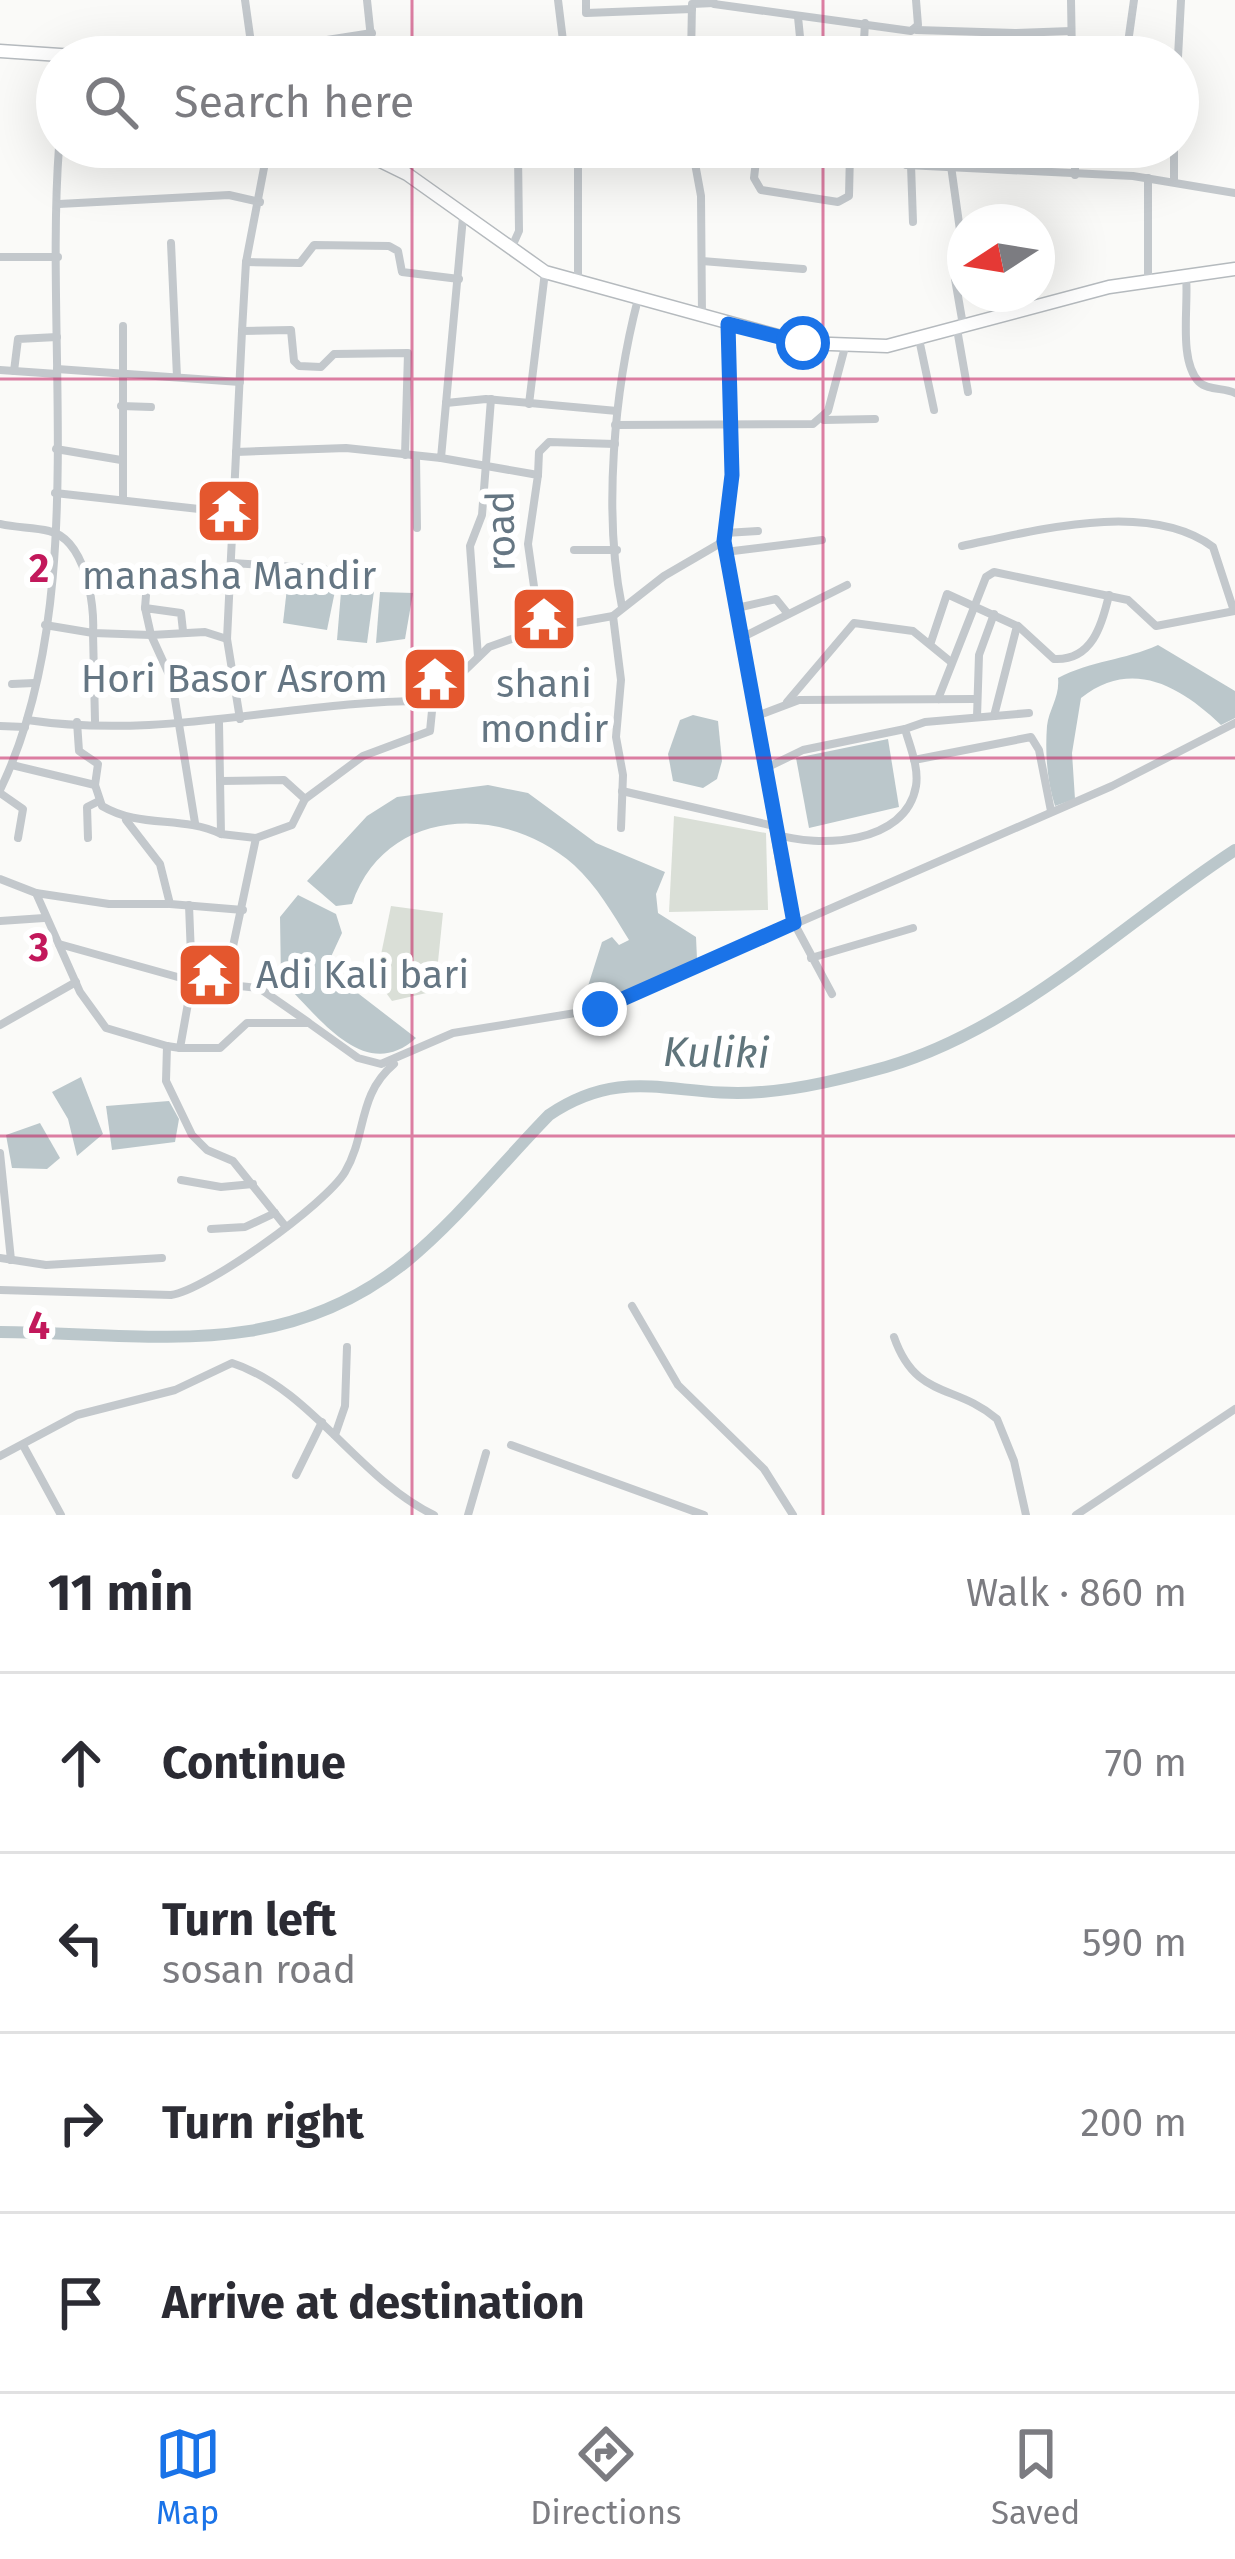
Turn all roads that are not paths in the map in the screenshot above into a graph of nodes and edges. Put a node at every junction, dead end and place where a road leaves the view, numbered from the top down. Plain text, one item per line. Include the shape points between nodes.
1 (247, 0) edge
2 (367, 0) edge
3 (558, 0) edge
4 (586, 0) edge
5 (916, 0) edge
6 (1071, 0) edge
7 (1134, 0) edge
8 (1180, 0) edge
9 (714, 2) edge
10 (692, 9) junction
11 (798, 17) junction
12 (865, 23) junction
13 (916, 30) junction
14 (1071, 31) junction
15 (372, 33) junction
16 (1015, 33) junction
17 (248, 36) edge
18 (354, 36) edge
19 (372, 36) edge
20 (562, 36) edge
21 (691, 36) edge
22 (800, 36) edge
23 (864, 36) edge
24 (1015, 36) edge
25 (1071, 36) edge
26 (1129, 36) edge
27 (1179, 36) edge
28 (0, 51) edge
29 (36, 53) edge
30 (59, 168) edge
31 (265, 168) edge
32 (396, 168) edge
33 (518, 168) edge
34 (578, 168) edge
35 (698, 168) edge
36 (755, 168) edge
37 (853, 168) edge
38 (911, 168) edge
39 (951, 168) edge
40 (979, 168) edge
41 (1075, 168) edge
42 (1174, 168) edge
43 (1075, 175) junction
44 (1148, 178) junction
45 (1174, 182) junction
46 (1235, 193) edge
47 (260, 202) junction
48 (59, 204) junction
49 (463, 218) junction
50 (913, 223) dead end
51 (171, 243) dead end
52 (512, 249) junction
53 (0, 257) edge
54 (58, 257) junction
55 (702, 261) junction
56 (246, 262) junction
57 (803, 269) dead end
58 (1235, 269) edge
59 (545, 272) junction
60 (1186, 275) junction
61 (459, 279) junction
62 (1148, 281) junction
63 (578, 282) junction
64 (638, 299) junction
65 (702, 316) junction
66 (728, 324) junction
67 (123, 326) dead end
68 (960, 327) junction
69 (242, 331) junction
70 (57, 337) junction
71 (919, 339) junction
72 (845, 347) junction
73 (0, 370) edge
74 (121, 370) junction
75 (14, 371) junction
76 (57, 372) junction
77 (177, 377) junction
78 (240, 382) junction
79 (968, 392) dead end
80 (1235, 393) edge
81 (491, 399) junction
82 (446, 403) junction
83 (529, 404) junction
84 (121, 406) junction
85 (151, 407) dead end
86 (934, 410) dead end
87 (617, 411) junction
88 (875, 419) dead end
89 (823, 420) junction
90 (728, 424) junction
91 (615, 425) junction
92 (615, 444) junction
93 (56, 449) junction
94 (236, 452) junction
95 (404, 455) junction
96 (416, 456) junction
97 (440, 458) junction
98 (122, 460) junction
99 (487, 468) junction
100 (538, 475) junction
101 (55, 494) junction
102 (123, 499) junction
103 (235, 513) junction
104 (0, 524) edge
105 (416, 528) dead end
106 (758, 530) dead end
107 (53, 532) junction
108 (724, 537) junction
109 (822, 540) dead end
110 (962, 546) dead end
111 (574, 550) dead end
112 (617, 550) junction
113 (725, 553) junction
114 (232, 563) junction
115 (324, 569) dead end
116 (84, 576) junction
117 (847, 585) dead end
118 (1109, 595) junction
119 (976, 605) junction
120 (145, 608) junction
121 (737, 608) junction
122 (1235, 611) edge
123 (617, 612) junction
124 (788, 614) junction
125 (994, 614) junction
126 (45, 625) junction
127 (1018, 626) junction
128 (540, 629) junction
129 (183, 631) junction
130 (93, 633) junction
131 (151, 635) junction
132 (742, 637) junction
133 (227, 639) junction
134 (931, 642) junction
135 (478, 657) junction
136 (951, 662) junction
137 (34, 683) junction
138 (11, 684) dead end
139 (938, 699) junction
140 (974, 699) junction
141 (433, 700) junction
142 (787, 703) junction
143 (1029, 713) dead end
144 (994, 716) junction
145 (754, 717) junction
146 (977, 718) junction
147 (240, 719) junction
148 (77, 722) junction
149 (95, 722) junction
150 (26, 723) junction
151 (219, 723) junction
152 (1235, 723) edge
153 (0, 725) edge
154 (182, 727) junction
155 (904, 729) junction
156 (0, 760) edge
157 (914, 760) junction
158 (13, 763) junction
159 (764, 769) junction
160 (220, 781) junction
161 (95, 785) junction
162 (0, 791) edge
163 (622, 791) junction
164 (305, 799) junction
165 (99, 802) junction
166 (1051, 811) junction
167 (126, 820) junction
168 (195, 824) junction
169 (621, 828) dead end
170 (775, 830) junction
171 (221, 834) junction
172 (18, 838) dead end
173 (88, 838) dead end
174 (256, 838) junction
175 (0, 879) edge
176 (36, 893) junction
177 (170, 904) junction
178 (189, 905) junction
179 (242, 910) junction
180 (44, 918) junction
181 (0, 921) edge
182 (794, 923) junction
183 (913, 928) dead end
184 (59, 944) junction
185 (811, 958) junction
186 (192, 981) junction
187 (76, 982) junction
188 (225, 984) junction
189 (832, 994) dead end
190 (309, 1023) junction
191 (0, 1025) edge
192 (167, 1046) junction
193 (180, 1048) junction
194 (400, 1059) junction
195 (0, 1154) edge
196 (181, 1180) dead end
197 (254, 1184) junction
198 (275, 1213) junction
199 (286, 1227) junction
200 (211, 1229) dead end
201 (0, 1258) edge
202 (162, 1258) dead end
203 (11, 1260) junction
204 (0, 1290) edge
205 (632, 1306) dead end
206 (894, 1336) dead end
207 (347, 1347) dead end
208 (1235, 1409) edge
209 (322, 1422) junction
210 (335, 1435) junction
211 (511, 1445) dead end
212 (24, 1447) junction
213 (485, 1453) dead end
214 (0, 1456) edge
215 (296, 1475) dead end
216 (61, 1515) edge
217 (434, 1515) edge
218 (467, 1515) edge
219 (704, 1515) edge
220 (793, 1515) edge
221 (1027, 1515) edge
222 (1076, 1515) edge

1 - 17 street
2 - 15 street
3 - 20 street
4 - 10 street via 586,13
5 - 13 street
6 - 14 street
7 - 26 street
8 - 27 street
9 - 10 street
9 - 11 street
10 - 21 street
11 - 12 street
11 - 22 street
12 - 13 street
12 - 23 street
13 - 16 street
14 - 16 street
14 - 25 street
15 - 18 street
15 - 19 street
16 - 24 street
28 - 29 main road
30 - 48 street
31 - 47 street
32 - 49 main road
33 - 52 street via 520,227
34 - 63 street
35 - 55 street
36 - 37 street via 760,190 838,202 849,196
38 - 50 street
39 - 68 street via 964,261 955,279
40 - 43 street
41 - 43 street
42 - 45 street
43 - 44 street
44 - 45 street
44 - 62 street
45 - 46 street
47 - 48 street via 222,195
47 - 56 street
48 - 54 street
49 - 52 main road
49 - 61 street, road
51 - 77 street
52 - 59 main road
53 - 54 street
54 - 70 street
55 - 57 street
55 - 65 street
56 - 61 street via 300,263 314,245 388,246 398,251 402,272
56 - 69 street
58 - 60 main road
59 - 63 main road
59 - 83 street
60 - 62 main road
60 - 80 street via 1196,378
61 - 82 street, road
62 - 68 main road
63 - 64 main road
64 - 65 main road
64 - 87 street
65 - 66 main road
66 - 72 main road
66 - 90 street
67 - 74 street
68 - 71 main road
68 - 79 street
69 - 78 street
69 - 95 street via 291,330 296,364 306,368 321,368 334,354 408,352
70 - 75 street via 18,339
70 - 76 street
71 - 72 main road
71 - 86 street
72 - 89 street
73 - 75 street
74 - 76 street
74 - 77 street
74 - 84 street
75 - 76 street
76 - 93 street
77 - 78 street
78 - 94 street
81 - 82 street
81 - 83 street
81 - 99 street, road
82 - 97 street, road
83 - 87 street
84 - 85 street
84 - 98 street
87 - 91 street
88 - 89 street
89 - 90 street via 788,428
90 - 91 street
90 - 108 street
91 - 92 street
92 - 100 street via 549,442 539,452
92 - 112 street
93 - 98 street
93 - 101 street
94 - 95 street, road
94 - 103 street
95 - 96 street, road
96 - 97 street, road
96 - 105 street
97 - 99 street, road
98 - 102 street
99 - 100 street, road
99 - 135 street, road via 470,546
100 - 128 street, road via 528,544
101 - 102 street
101 - 107 street
102 - 103 street
103 - 114 street
104 - 107 street
106 - 108 street
107 - 116 street
107 - 126 street
108 - 113 street
108 - 123 street
109 - 113 street
110 - 122 street via 1153,524 1213,547
111 - 112 street
112 - 123 street
113 - 121 street
114 - 115 street
114 - 133 street
116 - 120 street via 148,575
116 - 130 street
117 - 124 street
118 - 119 street via 994,572
118 - 122 street via 1162,627
118 - 127 street via 1092,642 1071,658 1054,658
119 - 125 street
119 - 134 street via 947,594
119 - 136 street
120 - 129 street via 181,613
120 - 131 street
121 - 124 street via 776,598
121 - 132 street
123 - 128 street
123 - 163 street
124 - 132 street
125 - 127 street
125 - 140 street
126 - 130 street
126 - 137 street
127 - 144 street
128 - 135 street
129 - 131 street
129 - 133 street
130 - 131 street
130 - 149 street
131 - 154 street via 170,671
132 - 145 street
133 - 147 street
134 - 136 street
134 - 142 street via 901,628 854,623
135 - 141 street
136 - 139 street
137 - 138 street
137 - 150 street
139 - 140 street
139 - 142 street
140 - 146 street
141 - 147 street
141 - 164 street via 430,730 363,756
142 - 145 street
143 - 144 street
144 - 146 street
145 - 159 street
146 - 155 street
147 - 151 street
148 - 149 street
148 - 150 street
148 - 161 street via 79,751 98,764
149 - 154 street
150 - 153 street
150 - 158 street
151 - 154 street
151 - 160 street
152 - 166 street
154 - 168 street
155 - 157 street
155 - 159 street via 802,750
156 - 158 street
157 - 166 street via 1031,737
157 - 170 street via 915,791 896,819 822,844
158 - 161 street
158 - 162 street
159 - 170 street
160 - 164 street via 284,780
160 - 171 street
161 - 165 street
162 - 172 street via 23,809
163 - 169 street
163 - 170 street
164 - 174 street via 292,825
165 - 167 street
165 - 173 street via 87,807
166 - 182 street
167 - 168 street
167 - 177 street via 160,864
168 - 171 street
170 - 182 street
171 - 174 street
174 - 179 street
175 - 176 street
176 - 177 street
176 - 180 street
177 - 178 street
178 - 179 street
178 - 186 street
179 - 188 street
180 - 181 street
180 - 184 street
182 - 185 street
182 - 194 street via 600,1009 453,1033
183 - 185 street
184 - 186 street
184 - 187 street
185 - 189 street
186 - 188 street
186 - 193 street
187 - 191 street
187 - 192 street via 106,1028
188 - 190 street via 267,991
190 - 193 street via 247,1023 220,1048
190 - 194 street via 367,1061
192 - 193 street
192 - 197 street via 166,1081 192,1135
194 - 199 street via 369,1090 342,1177
195 - 203 street
196 - 197 street
197 - 198 street
198 - 199 street
198 - 200 street via 245,1227
199 - 204 street via 184,1293
201 - 203 street
202 - 203 street
205 - 220 street via 678,1385 764,1469
206 - 221 street via 922,1382 997,1418
207 - 210 street via 344,1416
208 - 222 street
209 - 210 street
209 - 212 street via 232,1363 186,1387 77,1415
209 - 215 street
210 - 217 street via 389,1487
211 - 219 street
212 - 214 street
212 - 216 street
213 - 218 street

